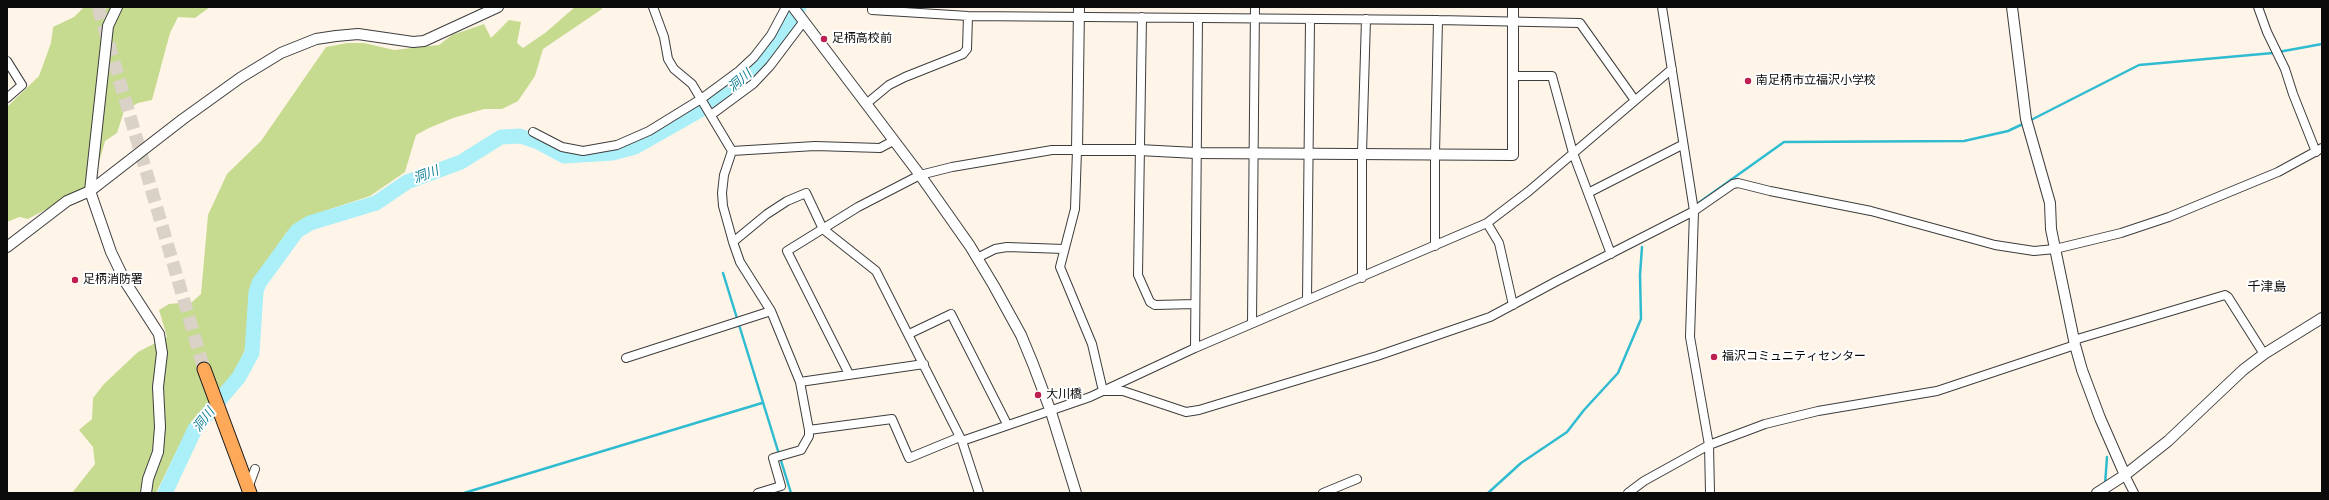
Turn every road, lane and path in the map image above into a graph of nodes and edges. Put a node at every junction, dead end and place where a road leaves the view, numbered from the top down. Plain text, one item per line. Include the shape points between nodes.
1 (117, 7) edge
2 (498, 7) edge
3 (653, 7) edge
4 (786, 7) edge
5 (793, 7) edge
6 (872, 7) edge
7 (1254, 7) edge
8 (1513, 7) edge
9 (1662, 7) edge
10 (2012, 7) edge
11 (2258, 7) edge
12 (1079, 12) edge
13 (968, 16) junction
14 (1142, 17) junction
15 (1198, 18) junction
16 (1254, 19) junction
17 (1366, 19) junction
18 (803, 20) junction
19 (1310, 20) junction
20 (1438, 20) junction
21 (1513, 21) junction
22 (7, 61) edge
23 (1672, 68) junction
24 (1513, 76) junction
25 (7, 98) edge
26 (1634, 99) junction
27 (701, 100) junction
28 (866, 104) junction
29 (710, 115) junction
30 (533, 132) dead end
31 (893, 141) junction
32 (1682, 145) junction
33 (1077, 150) junction
34 (1139, 150) junction
35 (2319, 150) edge
36 (732, 151) junction
37 (1308, 152) junction
38 (1196, 153) junction
39 (1362, 153) junction
40 (1435, 153) junction
41 (1573, 153) junction
42 (1252, 154) junction
43 (920, 175) junction
44 (90, 191) junction
45 (1588, 193) junction
46 (1694, 211) junction
47 (1487, 223) junction
48 (823, 229) junction
49 (733, 242) junction
50 (1435, 246) junction
51 (7, 247) edge
52 (1064, 249) junction
53 (2055, 249) junction
54 (1611, 254) junction
55 (977, 258) junction
56 (1362, 278) junction
57 (1307, 300) junction
58 (1195, 304) junction
59 (1513, 305) junction
60 (771, 311) junction
61 (2322, 318) edge
62 (1252, 323) junction
63 (909, 334) junction
64 (2075, 342) junction
65 (1194, 348) junction
66 (2264, 354) junction
67 (626, 358) dead end
68 (924, 364) junction
69 (204, 369) tunnel mouth
70 (849, 374) junction
71 (800, 382) junction
72 (1103, 392) junction
73 (1051, 412) junction
74 (1007, 424) junction
75 (809, 430) junction
76 (961, 439) junction
77 (1709, 445) junction
78 (256, 469) dead end
79 (2125, 475) junction
80 (1357, 479) dead end
81 (249, 490) edge
82 (146, 493) edge
83 (758, 493) edge
84 (979, 493) edge
85 (1076, 493) edge
86 (1323, 493) edge
87 (1628, 493) edge
88 (1710, 493) edge
89 (2096, 493) edge
90 (2134, 493) edge

1 - 44 street via 108,26
2 - 44 street via 424,41 358,34 316,39 296,46 240,78
3 - 27 street via 664,37 668,58 674,69 692,84
4 - 27 street via 771,35 754,57
5 - 18 street
6 - 13 street via 872,10
7 - 16 street
8 - 21 street
9 - 23 street
10 - 53 street via 2027,124 2050,203
11 - 35 street
12 - 13 street
12 - 14 street
12 - 33 street
13 - 28 street via 967,49 963,54 889,85
14 - 15 street
14 - 34 street
15 - 16 street
15 - 38 street
16 - 19 street
16 - 42 street
17 - 19 street
17 - 20 street
17 - 39 street
18 - 28 street
18 - 29 street via 770,66 753,84
19 - 37 street
20 - 21 street
20 - 40 street
21 - 24 street
21 - 26 street via 1580,23
22 - 25 street via 22,85
23 - 26 street
23 - 32 street
24 - 40 street via 1513,154
24 - 41 street via 1552,76
26 - 41 street
27 - 29 street
27 - 30 street via 649,131 617,145 574,150 562,147
28 - 31 street
29 - 36 street
31 - 36 street via 880,148 815,146
31 - 43 street
32 - 45 street
32 - 46 street
33 - 34 street
33 - 43 street via 1044,151
33 - 52 street via 1075,209
34 - 38 street
34 - 58 street via 1138,275 1150,302 1155,305
35 - 53 street via 2278,172 2169,217 2121,233
36 - 49 street via 724,175 722,192 723,206
37 - 39 street
37 - 42 street
37 - 57 street
38 - 42 street
38 - 58 street
39 - 40 street
39 - 56 street
40 - 50 street
41 - 45 street
41 - 47 street
42 - 62 street
43 - 48 street via 858,207
43 - 55 street
44 - 51 street via 67,201
44 - 82 street via 111,252 126,283 159,334 162,353 158,387 159,440
45 - 54 street
46 - 53 street via 1738,183 1871,211 2016,250
46 - 54 street
46 - 77 street via 1690,337
47 - 50 street
47 - 59 street via 1499,242
48 - 49 street via 806,192 767,214
48 - 63 street via 876,271
48 - 70 street via 787,251
49 - 60 street via 740,262
50 - 56 street
52 - 55 street via 1007,247 995,249
52 - 72 street via 1060,266 1092,344
53 - 64 street
54 - 59 street
55 - 73 street via 1021,335
56 - 57 street
57 - 62 street
58 - 65 street
59 - 72 street via 1462,328 1199,410 1176,410 1123,392
60 - 67 street
60 - 71 street
61 - 66 street
62 - 65 street
63 - 68 street
63 - 74 street via 951,314
64 - 66 street via 2225,295
64 - 77 street via 1937,391 1818,411 1765,424
64 - 79 street via 2082,370 2100,418
65 - 72 street
66 - 79 street via 2243,370 2168,441
68 - 70 street
68 - 76 street
69 - 81 main road
70 - 71 street
71 - 75 street
72 - 73 street
73 - 74 street
73 - 85 street
74 - 76 street
75 - 76 street via 892,419 909,458
75 - 83 street via 802,450 773,458 781,486
76 - 84 street
77 - 87 street via 1644,481
77 - 88 street
78 - 81 street
79 - 89 street
79 - 90 street
80 - 86 street

